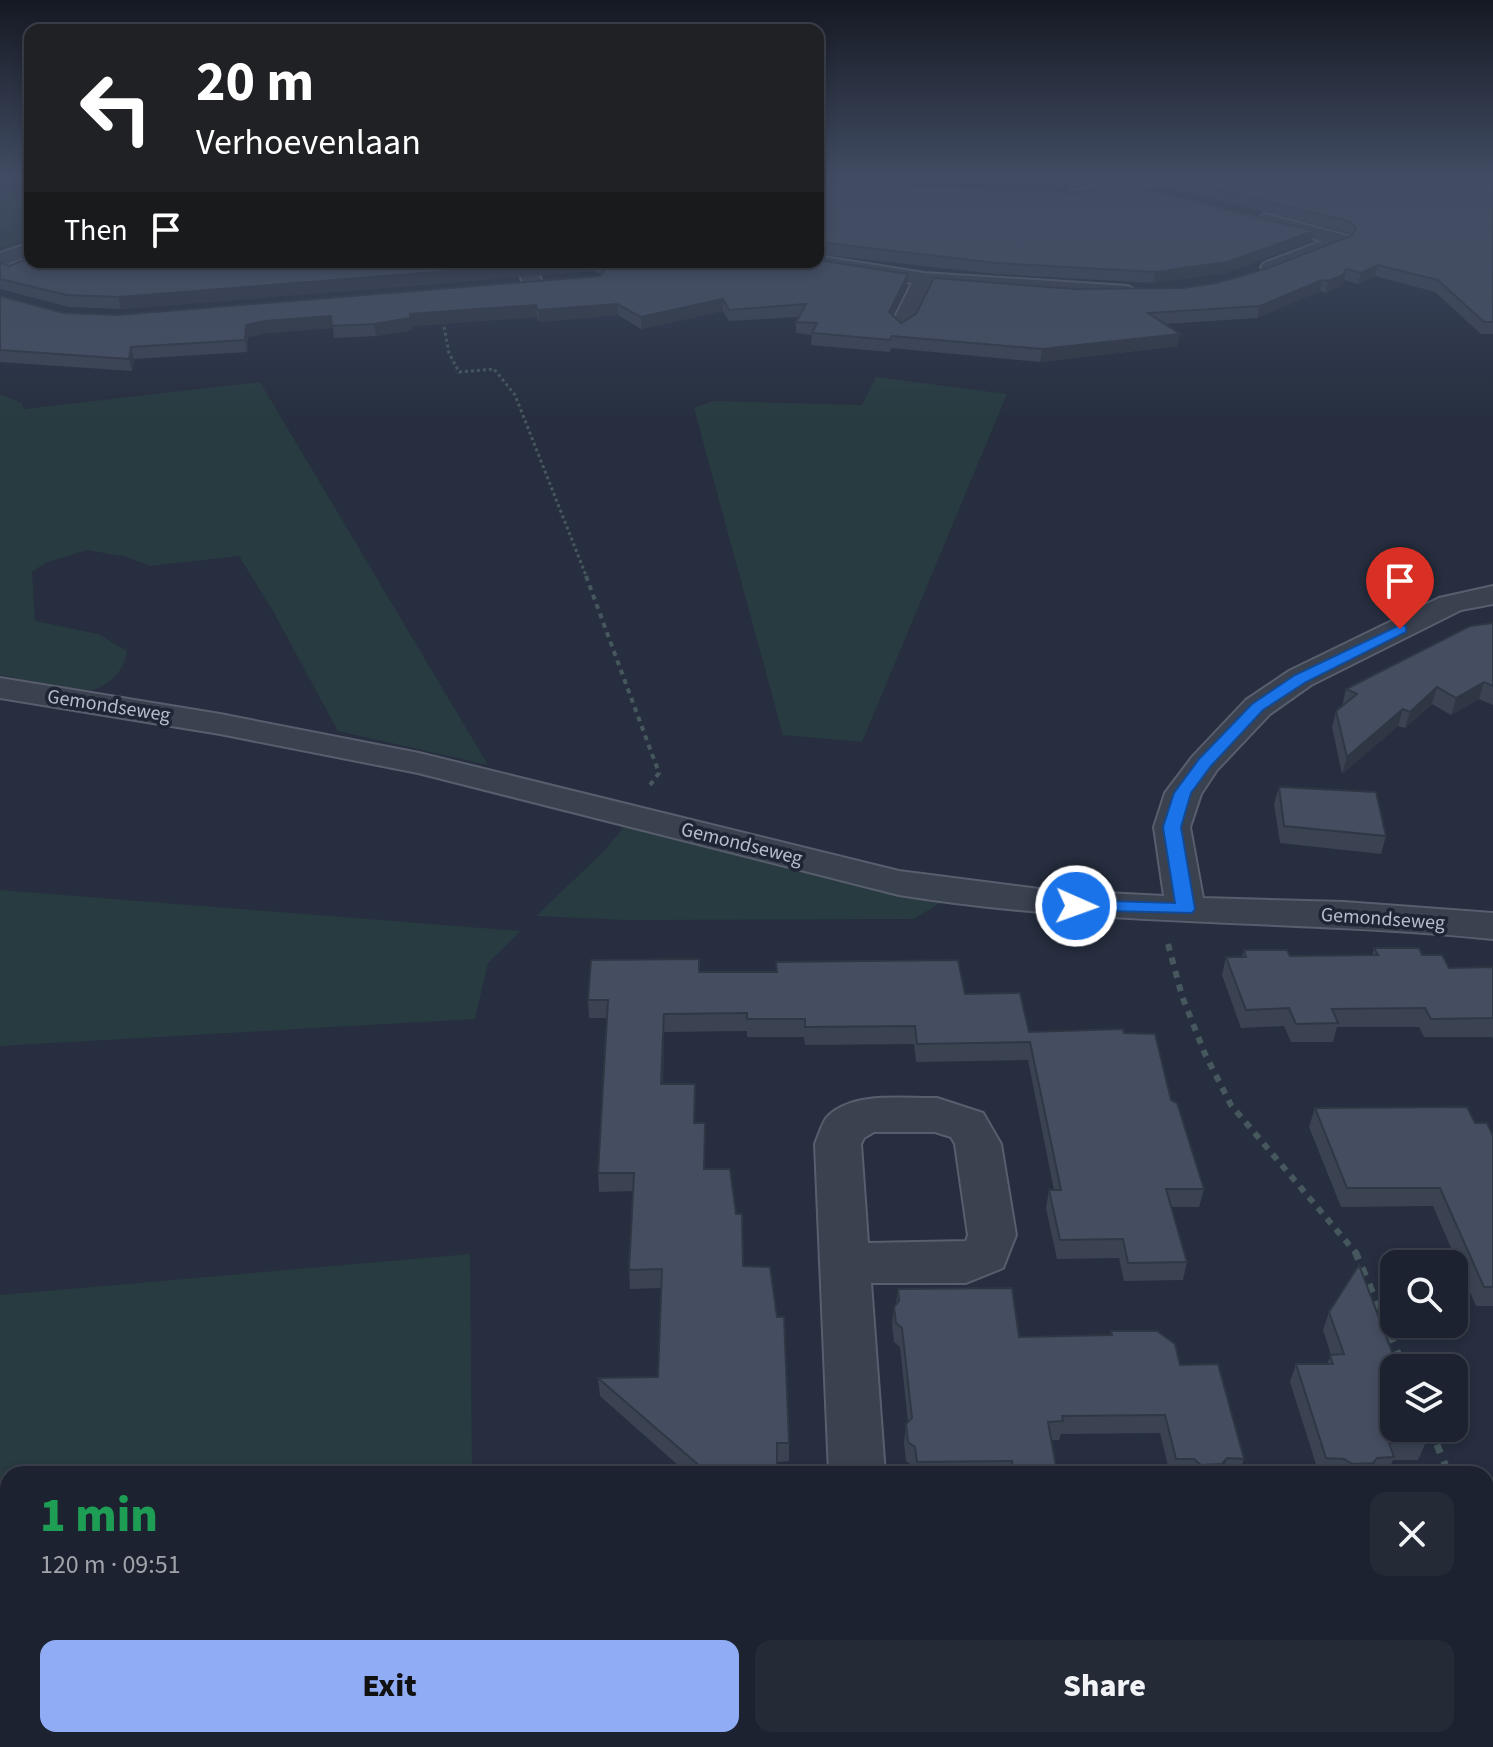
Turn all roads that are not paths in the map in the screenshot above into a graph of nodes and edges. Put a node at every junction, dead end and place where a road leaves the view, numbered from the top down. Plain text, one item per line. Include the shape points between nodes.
1 (1296, 258) edge
2 (824, 263) edge
3 (526, 268) edge
4 (1251, 275) edge
5 (924, 279) junction
6 (533, 285) edge
7 (1151, 291) edge
8 (902, 325) edge
9 (1493, 595) edge
10 (0, 688) edge
11 (1172, 909) junction
12 (1493, 926) edge
13 (845, 1263) dead end
14 (857, 1466) edge

1 - 4 street
2 - 5 street
3 - 6 street
5 - 7 street
5 - 8 street
9 - 11 street via 1450,604 1300,678 1258,707 1183,793 1172,827
10 - 11 street, Gemondseweg via 419,763 965,896
11 - 12 street, Gemondseweg
13 - 14 street

